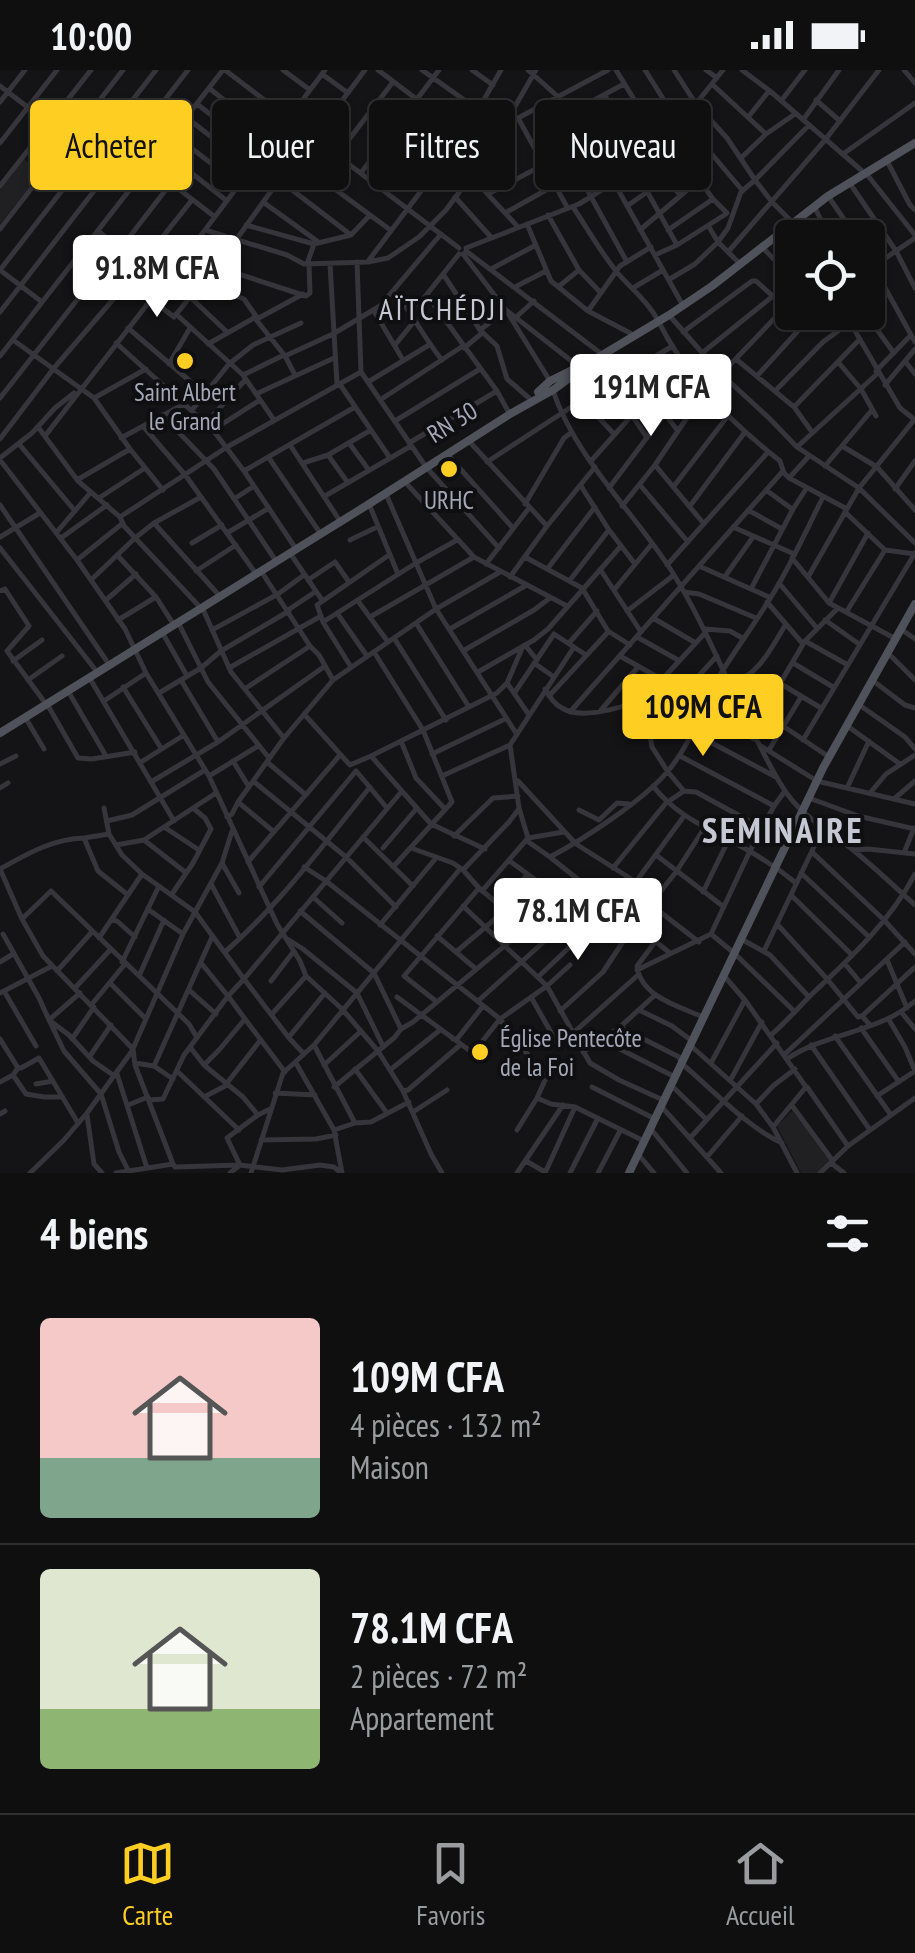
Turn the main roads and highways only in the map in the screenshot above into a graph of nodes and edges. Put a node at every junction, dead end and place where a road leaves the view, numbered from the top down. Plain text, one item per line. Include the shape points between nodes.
1 (914, 144) edge
2 (863, 171) junction
3 (791, 220) joint
4 (775, 232) edge
5 (775, 235) edge
6 (656, 319) junction
7 (597, 356) junction
8 (551, 385) junction
9 (424, 466) junction
10 (292, 550) junction
11 (257, 571) junction
12 (915, 604) edge
13 (200, 606) junction
14 (175, 622) junction
15 (133, 647) junction
16 (92, 673) junction
17 (45, 702) junction
18 (0, 730) edge
19 (629, 1173) edge

1 - 2 main road, RN 30 / RN 30
1 - 2 main road, RN 30
2 - 3 main road, RN 30 / RN 30
2 - 3 main road, RN 30
4 - 6 main road, RN 30 / RN 30
5 - 6 main road, RN 30
6 - 7 main road, RN 30
6 - 7 main road, RN 30 / RN 30
7 - 8 main road, RN 30
7 - 8 main road, RN 30 / RN 30
8 - 9 main road, RN 30 / RN 30
8 - 9 main road, RN 30
9 - 10 main road, RN 30 / RN 30
9 - 10 main road, RN 30
10 - 11 main road, RN 30
10 - 11 main road, RN 30 / RN 30
11 - 13 main road, RN 30
11 - 13 main road, RN 30 / RN 30
12 - 19 main road via 829,757
13 - 14 main road, RN 30
14 - 15 main road, RN 30
14 - 15 main road, RN 30
15 - 16 main road, RN 30
15 - 16 main road, RN 30
16 - 17 main road, RN 30
16 - 17 main road, RN 30
17 - 18 main road, RN 30
17 - 18 main road, RN 30

